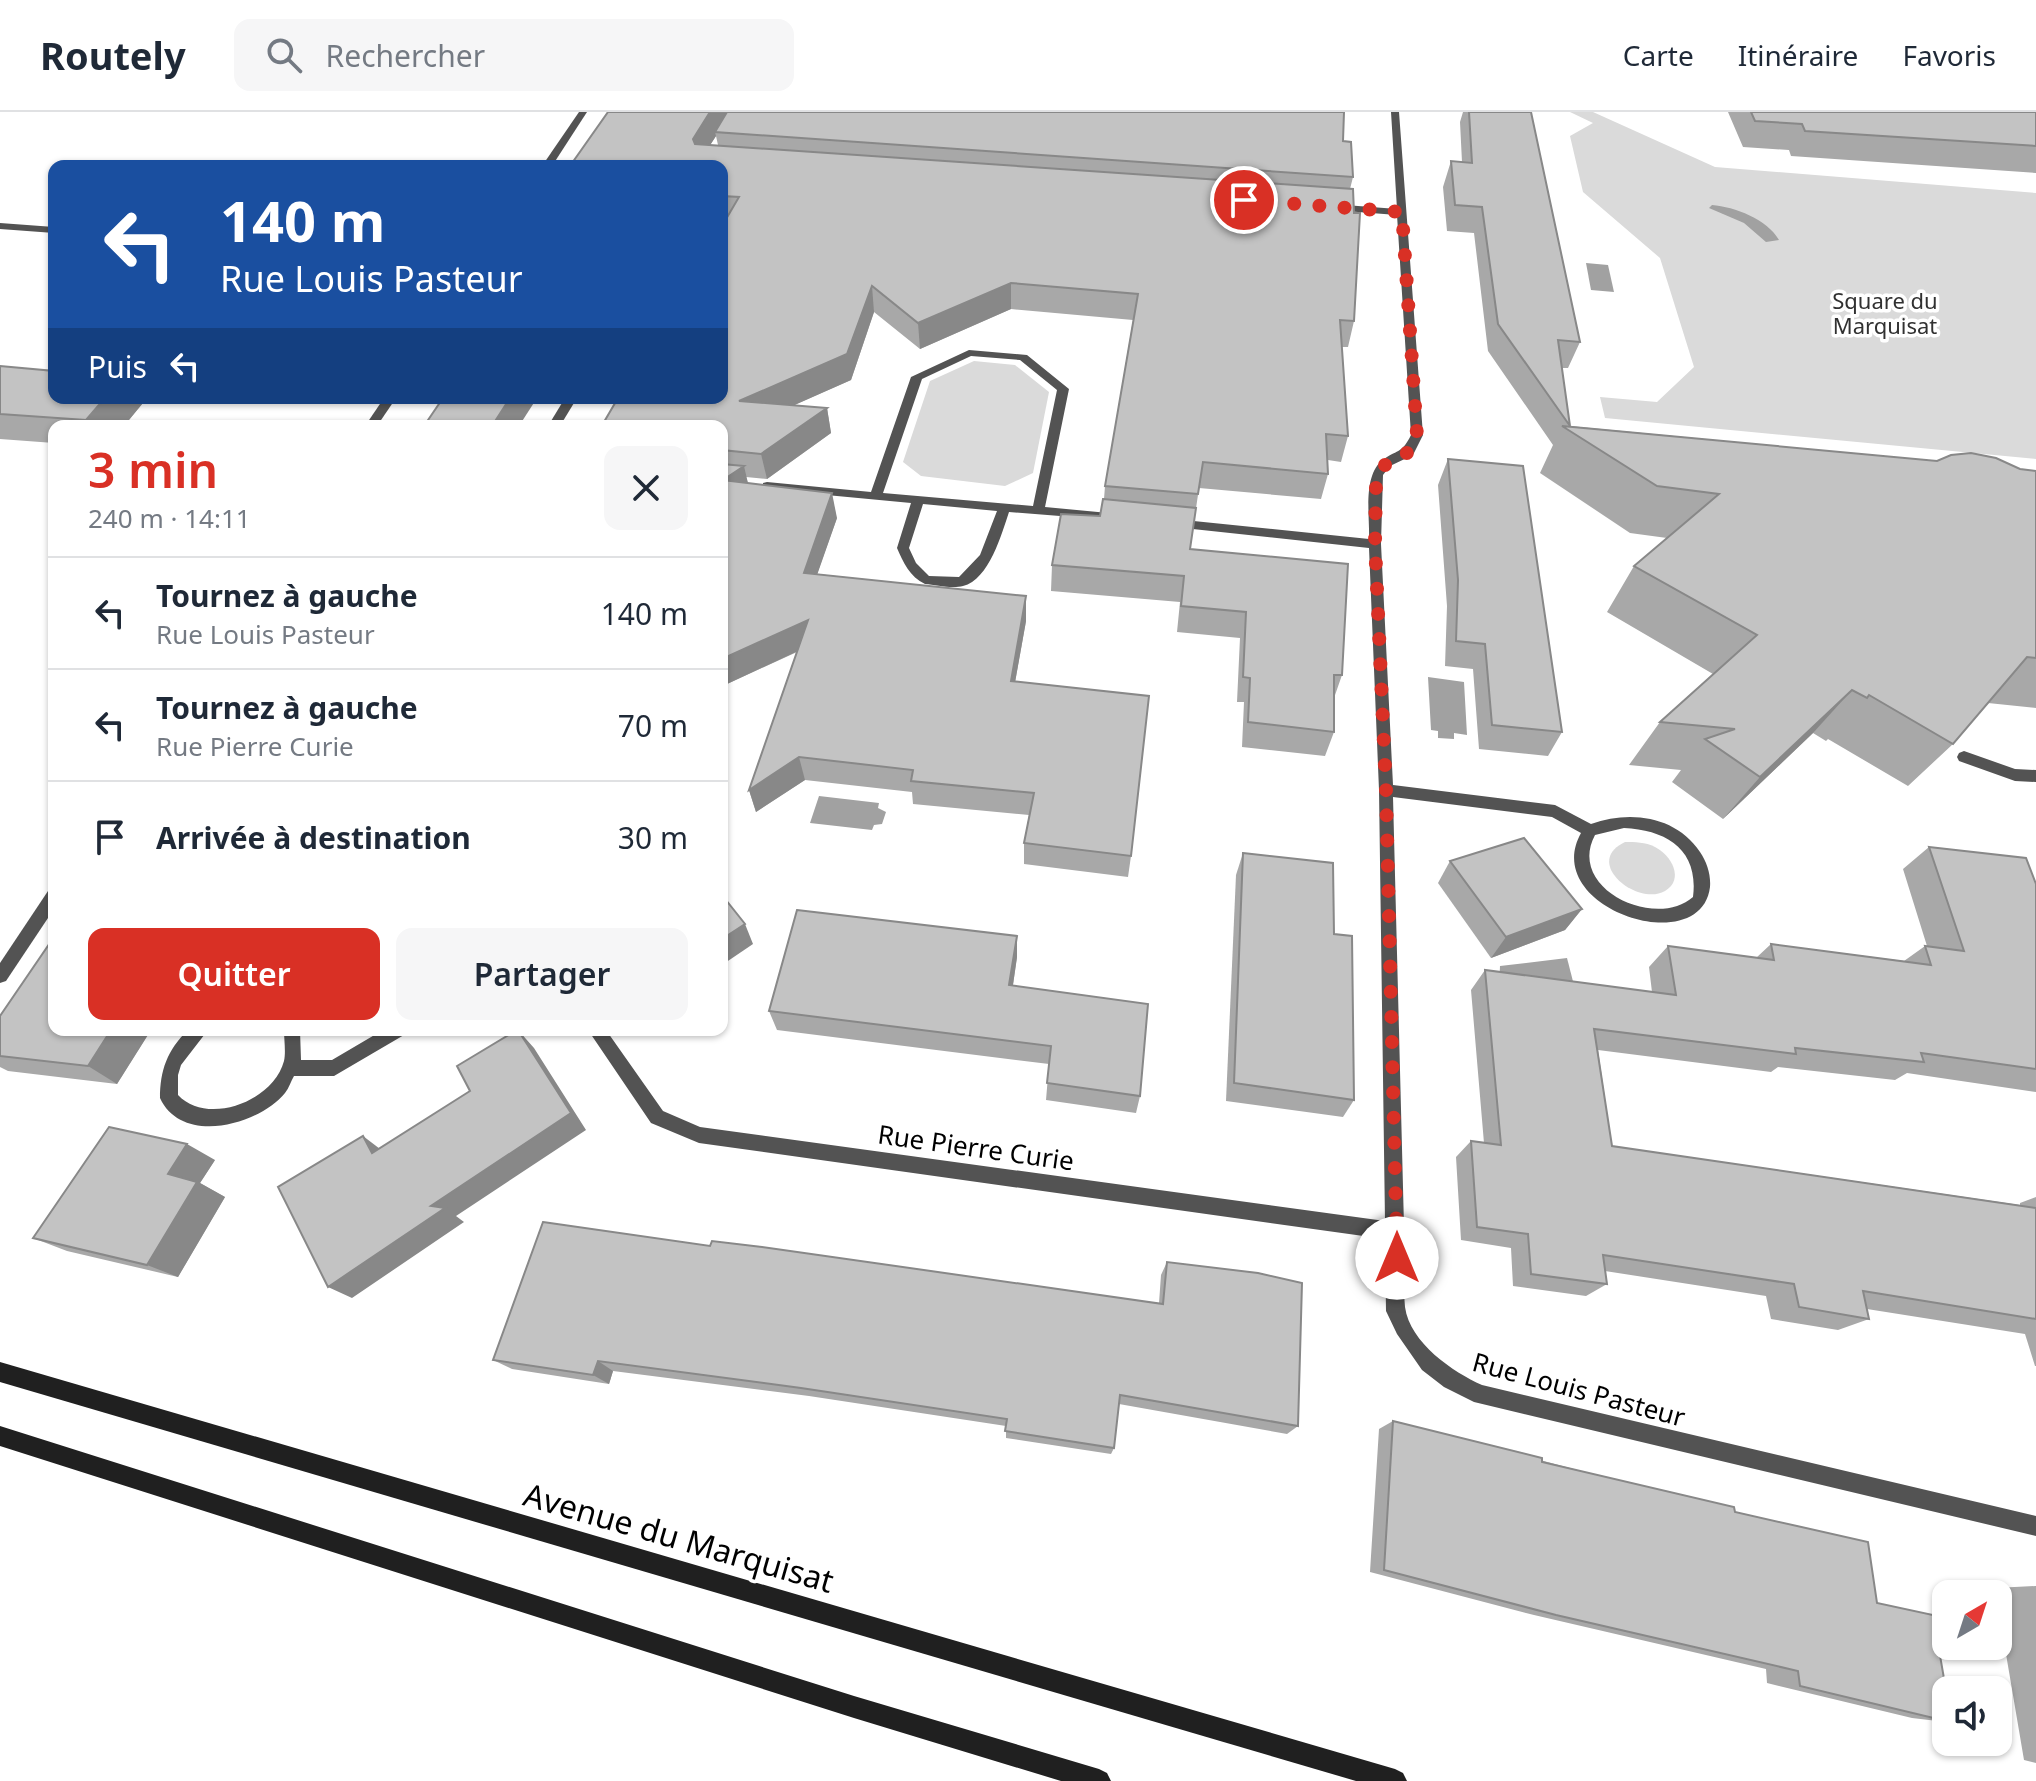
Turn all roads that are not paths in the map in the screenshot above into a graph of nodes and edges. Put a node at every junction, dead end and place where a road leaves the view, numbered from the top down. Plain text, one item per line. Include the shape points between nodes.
1 (583, 112) edge
2 (1395, 112) edge
3 (551, 160) edge
4 (1323, 206) edge
5 (1402, 212) junction
6 (0, 226) edge
7 (48, 230) edge
8 (753, 485) edge
9 (876, 495) junction
10 (918, 499) junction
11 (1004, 507) junction
12 (1038, 510) junction
13 (1138, 520) edge
14 (1154, 521) edge
15 (1375, 544) junction
16 (1964, 757) edge
17 (2036, 776) edge
18 (1386, 790) junction
19 (1590, 831) junction
20 (48, 905) edge
21 (0, 976) edge
22 (192, 1036) edge
23 (293, 1036) edge
24 (388, 1036) edge
25 (600, 1036) edge
26 (291, 1068) junction
27 (1397, 1232) junction
28 (0, 1372) edge
29 (0, 1436) edge
30 (2036, 1526) edge
31 (1340, 1773) edge
32 (1099, 1781) edge
33 (1395, 1781) edge

1 - 3 street
2 - 5 street, Rue Louis Pasteur
4 - 5 street
5 - 15 street, Rue Louis Pasteur via 1417,435 1409,452 1386,463 1377,475
6 - 7 street
8 - 9 street
9 - 10 street
9 - 12 street via 917,377 969,353 1023,357 1063,389
10 - 11 street
10 - 11 street via 903,548 925,580 962,582 979,570 991,551
11 - 12 street
12 - 13 street
14 - 15 street
15 - 18 street, Rue Louis Pasteur
16 - 17 street via 2015,775
18 - 19 street via 1555,811
18 - 27 street, Rue Louis Pasteur
19 - 19 street via 1581,848 1583,869 1597,891 1620,908 1663,917 1696,905 1705,887 1701,865 1686,844 1636,820 1610,821
20 - 21 street
22 - 26 street via 174,1059 167,1081 171,1100 185,1114 205,1120 230,1118 277,1089
23 - 26 street
24 - 26 street via 334,1068
25 - 27 street, Rue Pierre Curie via 657,1117 699,1135
27 - 30 street, Rue Louis Pasteur via 1396,1311 1419,1357 1448,1381 1481,1395
28 - 31 main road, Avenue du Marquisat
29 - 32 main road
31 - 33 main road, Avenue du Marquisat

